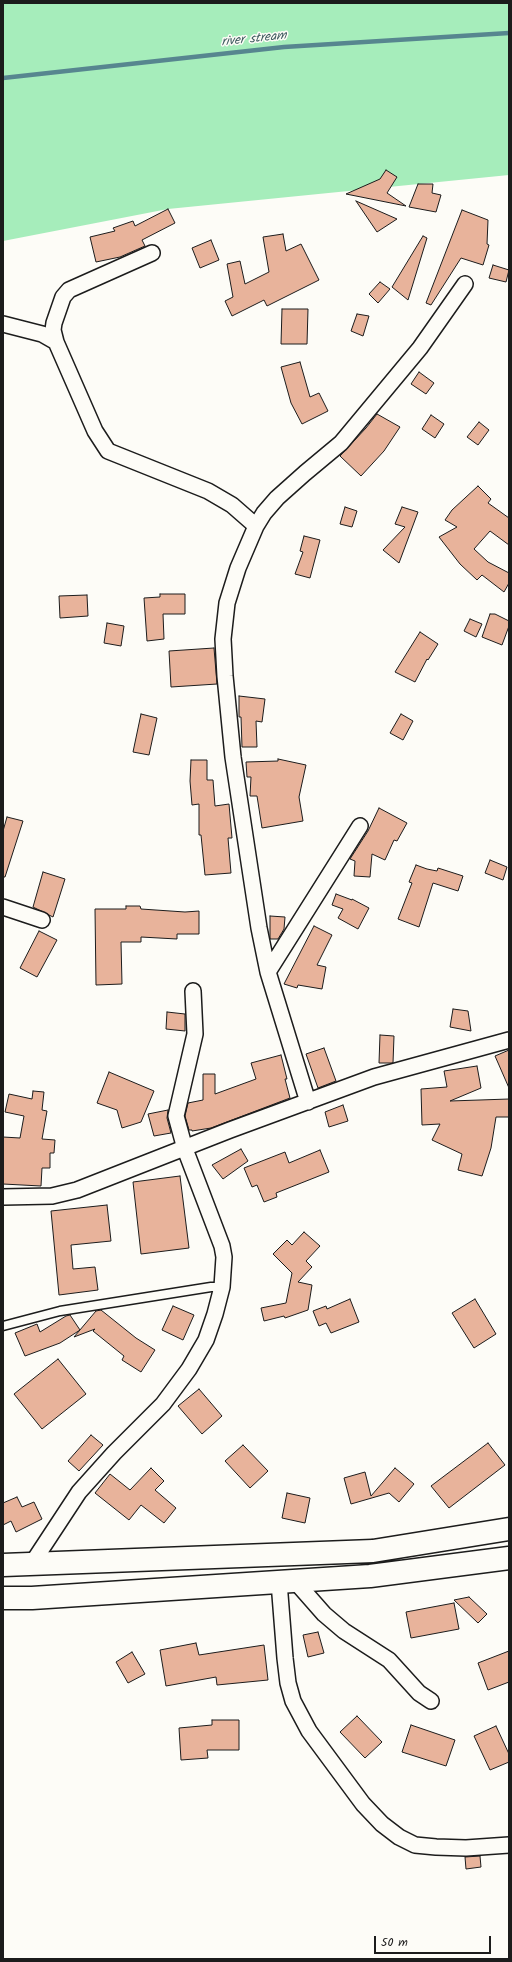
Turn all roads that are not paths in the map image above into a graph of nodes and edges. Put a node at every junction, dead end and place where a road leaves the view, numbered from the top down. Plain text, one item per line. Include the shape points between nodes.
1 (152, 253) dead end
2 (465, 284) dead end
3 (3, 324) edge
4 (56, 342) junction
5 (256, 526) junction
6 (360, 826) dead end
7 (3, 907) edge
8 (42, 920) dead end
9 (268, 972) junction
10 (193, 991) dead end
11 (509, 1040) edge
12 (308, 1102) junction
13 (185, 1149) junction
14 (3, 1197) edge
15 (222, 1287) junction
16 (3, 1326) edge
17 (509, 1529) edge
18 (509, 1558) edge
19 (3, 1565) edge
20 (31, 1565) junction
21 (287, 1581) junction
22 (3, 1598) edge
23 (431, 1701) dead end
24 (509, 1845) edge

1 - 4 street via 69,290 63,297 54,323
2 - 5 street via 420,348 341,443 277,498
3 - 4 street via 42,334
4 - 5 street via 95,431 108,451 208,491 232,505
5 - 9 street via 238,568 227,603 223,639 233,758
6 - 9 street
7 - 8 street
9 - 12 street
10 - 13 street via 195,1034 177,1109 177,1122
11 - 12 street via 374,1078
12 - 13 street
13 - 14 street via 63,1194
13 - 15 street via 222,1246
15 - 16 lane via 60,1311
15 - 20 street via 206,1340 189,1369 163,1404 79,1492
17 - 20 highway via 373,1551
18 - 21 highway via 370,1576
19 - 20 highway
21 - 22 highway
21 - 23 street via 344,1631 389,1660 419,1693
21 - 24 street via 285,1658 293,1700 309,1731 363,1804 399,1838 415,1845 459,1848

